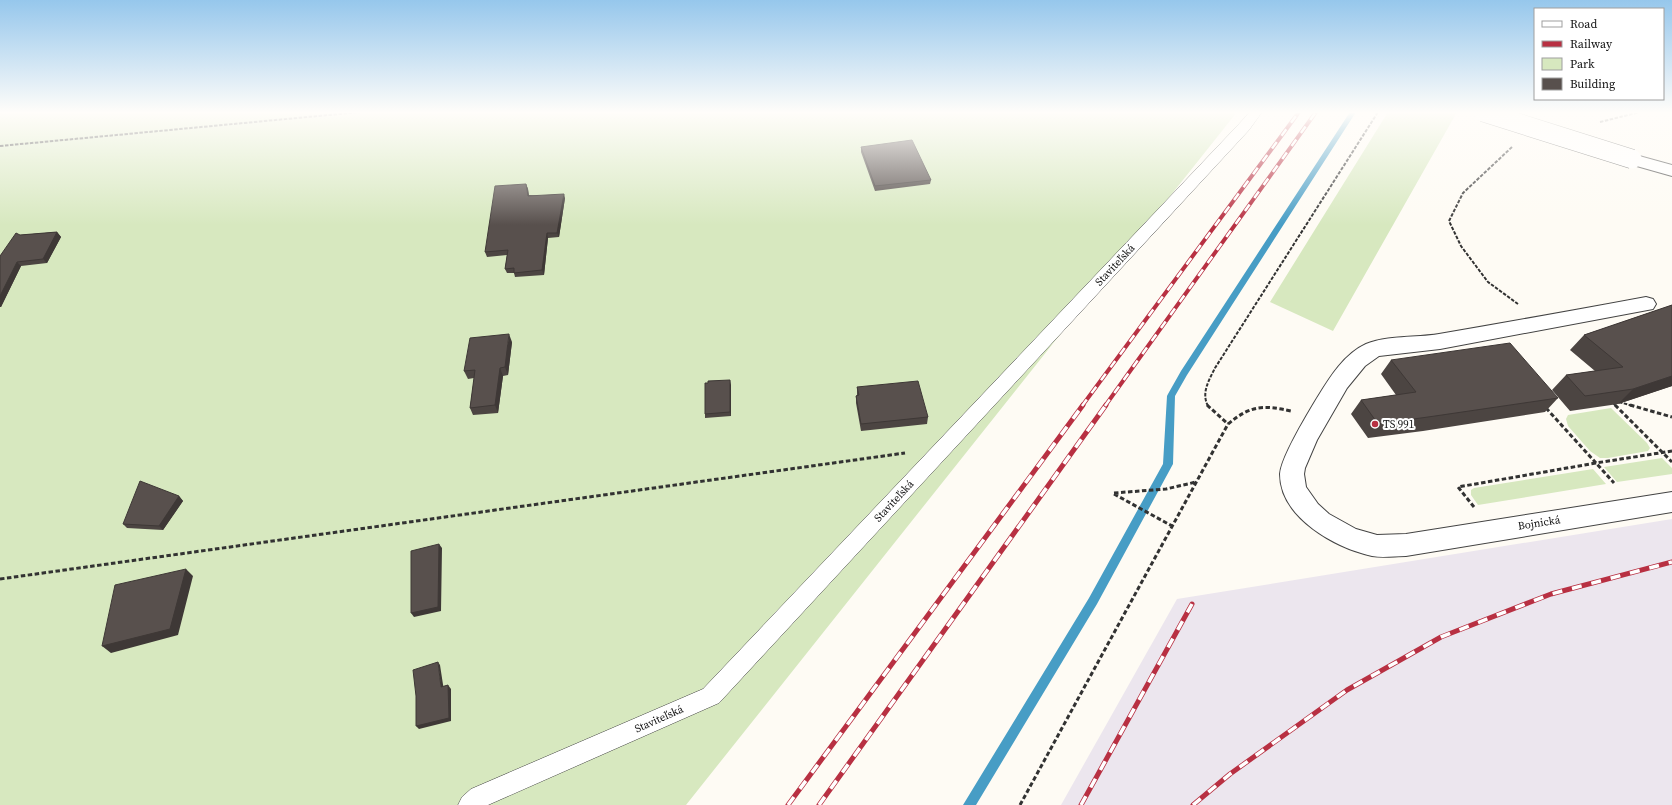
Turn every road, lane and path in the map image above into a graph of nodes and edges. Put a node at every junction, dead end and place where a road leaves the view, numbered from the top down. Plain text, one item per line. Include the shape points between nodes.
1 (1223, 150) edge
2 (1354, 150) edge
3 (1508, 150) edge
4 (1602, 150) edge
5 (1672, 171) edge
6 (1646, 304) dead end
7 (1542, 322) junction
8 (1543, 404) edge
9 (1672, 417) edge
10 (1317, 418) junction
11 (1228, 424) junction
12 (943, 448) junction
13 (1672, 452) edge
14 (1662, 453) junction
15 (1672, 462) edge
16 (1596, 463) junction
17 (1197, 482) junction
18 (1614, 483) dead end
19 (1672, 502) edge
20 (1172, 526) junction
21 (1492, 531) junction
22 (0, 579) edge
23 (470, 805) edge
24 (1020, 805) edge

1 - 12 lane, Staviteľská
2 - 11 path via 1214,368 1203,393 1205,403
3 - 7 path via 1463,193 1449,221 1461,246 1488,282
4 - 5 street, bridge
6 - 7 street, Bojnická
7 - 10 street, Bojnická via 1447,340 1374,350 1352,365 1342,376
8 - 16 path
9 - 14 path via 1609,399
10 - 11 path via 1271,406 1244,411
10 - 21 street, Bojnická via 1292,474 1294,490 1301,502 1327,526 1359,542 1375,545 1406,545
11 - 17 path
12 - 22 path
12 - 23 lane, Staviteľská via 711,696 479,797
13 - 14 path
14 - 15 path
14 - 16 path
16 - 18 path
16 - 21 path via 1458,486
17 - 20 path
17 - 20 path via 1166,489 1114,493
19 - 21 street, Bojnická
20 - 24 path

